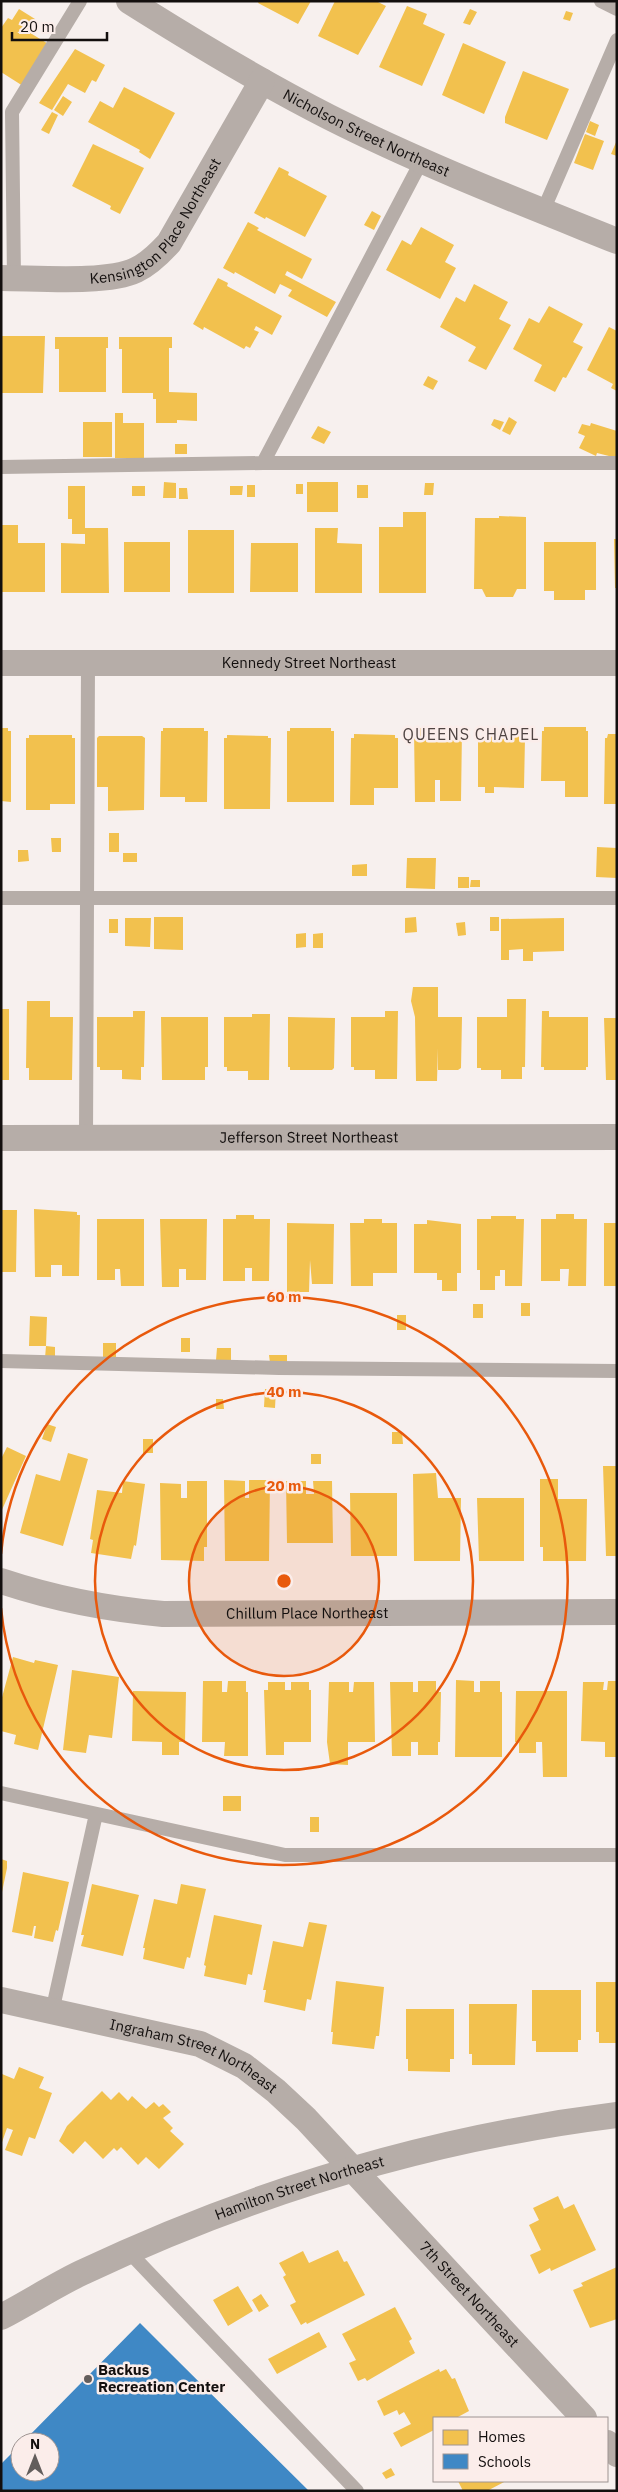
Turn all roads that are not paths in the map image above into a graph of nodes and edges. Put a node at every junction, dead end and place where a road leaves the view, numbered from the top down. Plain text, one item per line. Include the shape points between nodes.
1 (80, 1) edge
2 (129, 1) edge
3 (601, 1) edge
4 (617, 9) edge
5 (617, 40) edge
6 (262, 81) junction
7 (7, 111) edge
8 (422, 160) junction
9 (543, 211) junction
10 (617, 242) edge
11 (8, 278) edge
12 (263, 463) junction
13 (617, 463) edge
14 (1, 467) edge
15 (1, 663) edge
16 (88, 663) junction
17 (617, 663) edge
18 (1, 898) edge
19 (88, 898) junction
20 (617, 898) edge
21 (617, 1137) edge
22 (1, 1138) edge
23 (86, 1138) junction
24 (1, 1361) edge
25 (617, 1370) edge
26 (1, 1581) edge
27 (617, 1612) edge
28 (1, 1794) edge
29 (96, 1814) junction
30 (617, 1855) edge
31 (1, 2000) edge
32 (52, 2012) junction
33 (617, 2115) edge
34 (354, 2170) junction
35 (130, 2252) junction
36 (1, 2317) edge
37 (583, 2417) edge
38 (608, 2444) edge
39 (617, 2454) edge
40 (357, 2491) edge

1 - 7 lane
2 - 6 street, Nicholson Street Northeast
3 - 4 lane
5 - 9 lane
6 - 8 street, Nicholson Street Northeast
6 - 11 street, Kensington Place Northeast via 169,243 148,263 108,278
7 - 11 lane
8 - 9 street, Nicholson Street Northeast
8 - 12 lane
9 - 10 street, Nicholson Street Northeast
12 - 13 lane
12 - 14 lane
15 - 16 street, Kennedy Street Northeast
16 - 17 street, Kennedy Street Northeast
16 - 19 lane
18 - 19 lane
19 - 20 lane
19 - 23 lane
21 - 23 street, Jefferson Street Northeast
22 - 23 street, Jefferson Street Northeast
24 - 25 lane via 279,1368
26 - 27 street, Chillum Place Northeast via 74,1602 164,1614
28 - 29 lane
29 - 30 lane via 285,1855
29 - 32 lane
31 - 32 street, Ingraham Street Northeast
32 - 34 street, Ingraham Street Northeast via 182,2039 227,2056 276,2090
33 - 34 street, Hamilton Street Northeast via 469,2139
34 - 35 street, Hamilton Street Northeast via 260,2199
34 - 37 street, 7th Street Northeast
35 - 36 street, Hamilton Street Northeast via 80,2274
35 - 40 lane
38 - 39 street

